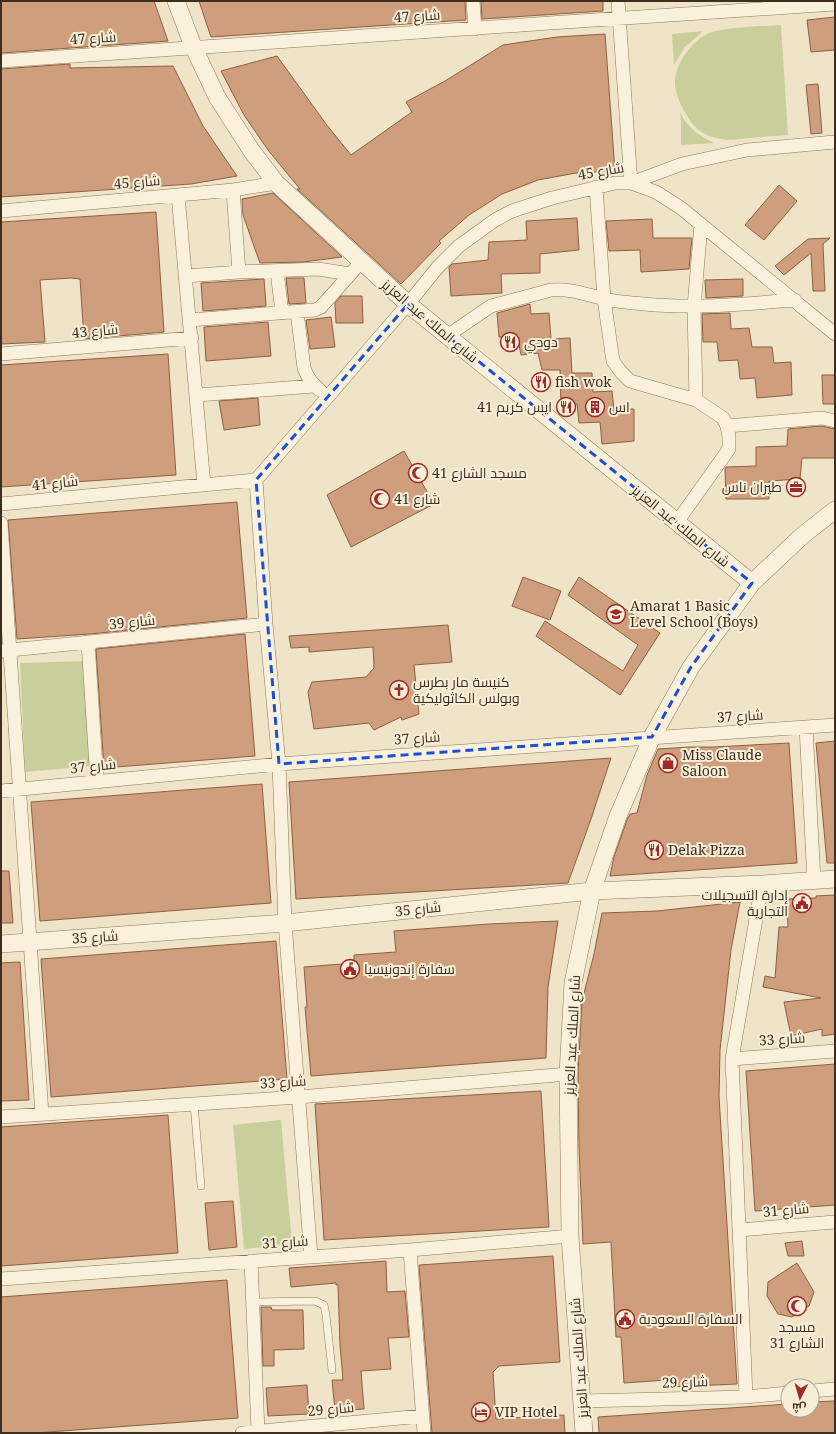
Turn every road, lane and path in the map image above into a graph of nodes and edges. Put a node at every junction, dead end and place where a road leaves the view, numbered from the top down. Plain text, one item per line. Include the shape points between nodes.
1 (176, 1) edge
2 (473, 1) edge
3 (618, 1) edge
4 (835, 4) edge
5 (620, 18) junction
6 (475, 29) junction
7 (193, 46) junction
8 (1, 61) edge
9 (835, 142) edge
10 (276, 183) junction
11 (631, 183) junction
12 (596, 187) junction
13 (233, 190) junction
14 (178, 195) junction
15 (1, 211) edge
16 (701, 224) junction
17 (355, 268) junction
18 (277, 271) junction
19 (239, 272) junction
20 (186, 276) junction
21 (604, 299) junction
22 (795, 300) junction
23 (408, 304) junction
24 (694, 306) junction
25 (297, 312) junction
26 (282, 313) junction
27 (190, 320) junction
28 (835, 334) edge
29 (446, 336) junction
30 (192, 338) junction
31 (1, 354) edge
32 (314, 386) junction
33 (197, 395) junction
34 (328, 396) junction
35 (696, 400) junction
36 (835, 420) edge
37 (727, 426) junction
38 (256, 480) junction
39 (204, 485) junction
40 (1, 504) edge
41 (835, 510) edge
42 (677, 522) junction
43 (1, 523) edge
44 (752, 583) junction
45 (266, 624) junction
46 (88, 642) junction
47 (6, 651) edge
48 (835, 725) edge
49 (806, 727) junction
50 (652, 737) junction
51 (279, 764) junction
52 (97, 782) junction
53 (19, 790) junction
54 (1, 791) edge
55 (835, 879) edge
56 (814, 881) junction
57 (762, 884) junction
58 (592, 891) junction
59 (285, 923) junction
60 (30, 942) junction
61 (1, 944) edge
62 (835, 1051) edge
63 (732, 1059) junction
64 (568, 1074) junction
65 (299, 1097) junction
66 (194, 1104) junction
67 (42, 1114) junction
68 (1, 1117) edge
69 (201, 1186) dead end
70 (835, 1222) edge
71 (739, 1230) junction
72 (570, 1236) junction
73 (410, 1250) junction
74 (311, 1257) junction
75 (251, 1261) junction
76 (1, 1279) edge
77 (253, 1302) junction
78 (332, 1370) dead end
79 (835, 1389) edge
80 (820, 1390) edge
81 (780, 1394) edge
82 (746, 1397) junction
83 (582, 1401) junction
84 (422, 1416) junction
85 (258, 1432) junction
86 (242, 1433) edge
87 (424, 1433) edge
88 (584, 1433) edge

1 - 7 street, شارع الملك عبد العزيز
2 - 6 street
3 - 5 street
4 - 5 street, شارع 47
5 - 6 street, شارع 47
5 - 11 street
6 - 7 street, شارع 47
7 - 8 street, شارع 47
7 - 10 street, شارع الملك عبد العزيز via 217,97
9 - 11 street, شارع 45 via 747,150 682,164
10 - 13 street, شارع 45
10 - 17 street, شارع الملك عبد العزيز
11 - 12 street, شارع 45
11 - 16 street via 656,192
12 - 21 street
12 - 23 street, شارع 45 via 512,211 495,220 459,246
13 - 14 street, شارع 45
13 - 19 street
14 - 15 street, شارع 45
14 - 20 street
16 - 22 street
16 - 24 street
17 - 18 street
17 - 23 street, شارع الملك عبد العزيز
17 - 25 street via 321,307
18 - 19 street
18 - 26 street
19 - 20 street
20 - 27 street
21 - 24 street via 661,306
21 - 29 street via 568,290 551,290 491,306
21 - 35 street via 613,361 621,372 630,381
22 - 24 street
22 - 28 street
23 - 29 street, شارع الملك عبد العزيز
23 - 34 street, شارع 45
24 - 35 street
25 - 26 street
25 - 32 street via 304,368
26 - 27 street
27 - 30 street
29 - 42 street, شارع الملك عبد العزيز
30 - 31 street, شارع 43
30 - 33 street
32 - 33 street
32 - 34 street
33 - 39 street
34 - 38 street, شارع 45
35 - 37 street via 723,418
36 - 37 street via 822,418
37 - 42 street via 729,449
38 - 39 street, شارع 41
38 - 45 street
39 - 40 street, شارع 41
41 - 44 street, شارع الملك عبد العزيز via 803,535
42 - 44 street, شارع الملك عبد العزيز
43 - 47 street
44 - 50 street, شارع الملك عبد العزيز via 691,667
45 - 46 street, شارع 39
45 - 51 street
46 - 47 street, شارع 39
46 - 52 street
47 - 53 street
48 - 49 street, شارع 37
49 - 50 street, شارع 37
49 - 56 street
50 - 51 street, شارع 37
50 - 58 street, شارع الملك عبد العزيز via 618,816
51 - 52 street, شارع 37
51 - 59 street
52 - 53 street, شارع 37
53 - 54 street, شارع 37
53 - 60 street
55 - 56 street, شارع 35
56 - 57 street, شارع 35
57 - 58 street, شارع 35
57 - 63 street
58 - 59 street, شارع 35
58 - 64 street, شارع الملك عبد العزيز via 573,983
59 - 60 street, شارع 35
59 - 65 street
60 - 61 street, شارع 35
60 - 67 street
62 - 63 street, شارع 33
63 - 71 street
64 - 65 street, شارع 33
64 - 72 street, شارع الملك عبد العزيز
65 - 66 street, شارع 33
65 - 74 street
66 - 67 street, شارع 33
66 - 69 lane
67 - 68 street, شارع 33
70 - 71 street, شارع 31
71 - 82 street
72 - 73 street, شارع 31
72 - 83 street, شارع الملك عبد العزيز
73 - 74 street, شارع 31
73 - 84 street
74 - 75 street, شارع 31
75 - 76 street, شارع 31
75 - 77 street
77 - 78 lane via 315,1301 324,1305
77 - 85 street
79 - 80 street
81 - 82 street, شارع 29
82 - 83 street, شارع 29
83 - 88 street, شارع الملك عبد العزيز
84 - 85 street, شارع 29
84 - 87 street
85 - 86 street, شارع 29

